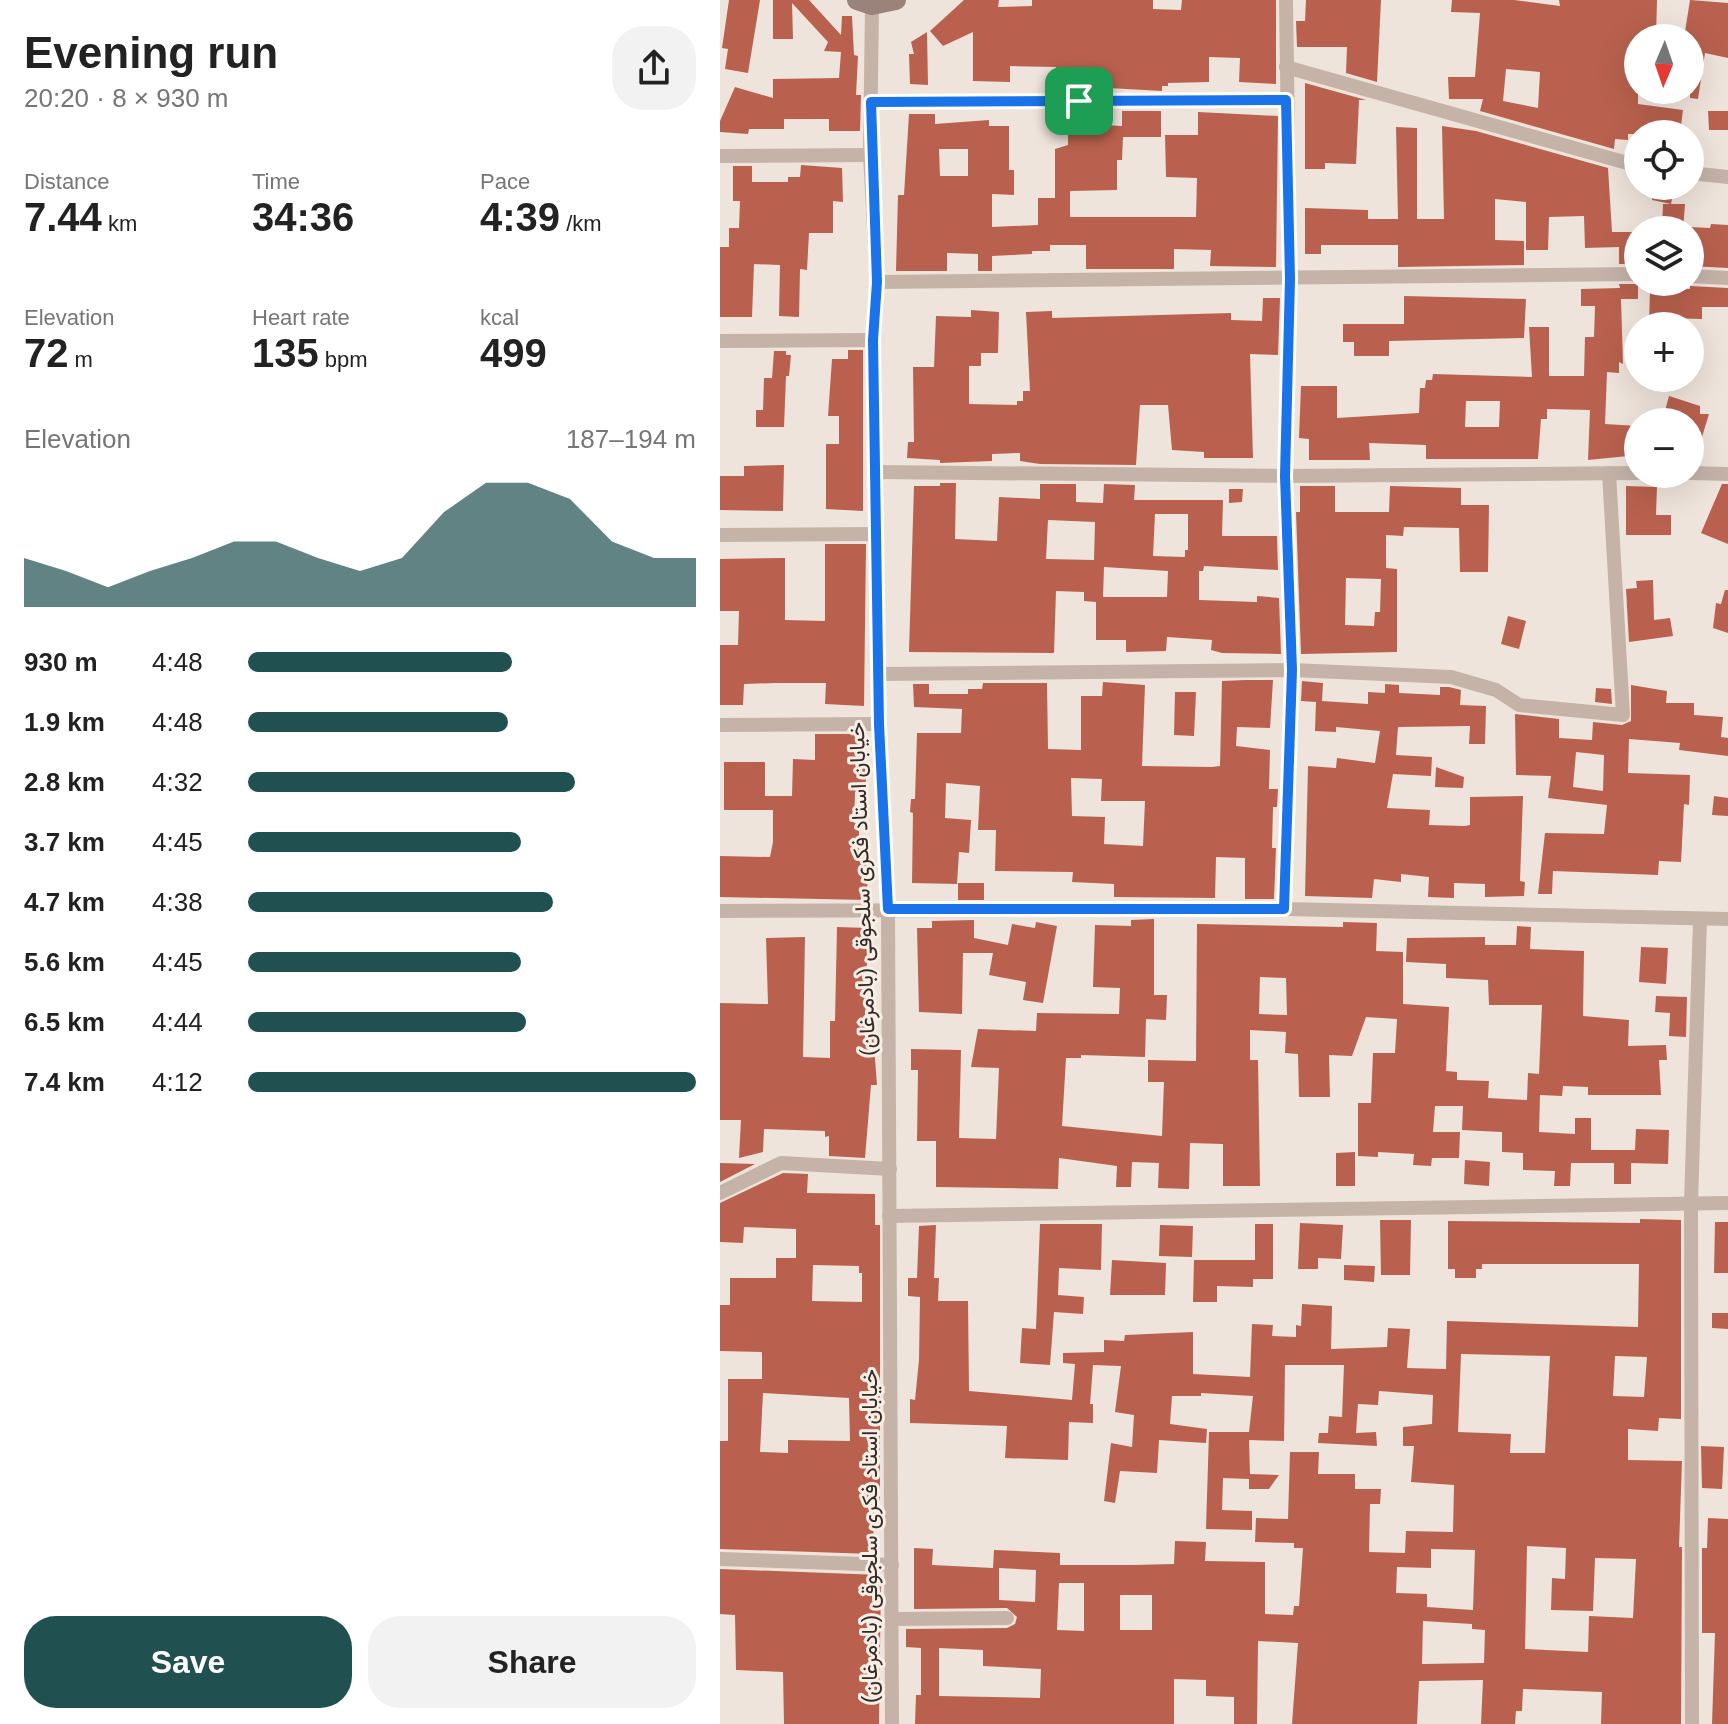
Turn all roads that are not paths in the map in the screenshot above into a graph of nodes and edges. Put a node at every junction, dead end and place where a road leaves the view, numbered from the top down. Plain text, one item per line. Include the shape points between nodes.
1 (896, 0) edge
2 (1286, 0) edge
3 (865, 2) edge
4 (1286, 67) junction
5 (1286, 100) junction
6 (871, 102) junction
7 (870, 155) junction
8 (720, 156) edge
9 (1624, 162) edge
10 (1704, 174) edge
11 (1728, 177) edge
12 (1624, 274) edge
13 (1704, 277) edge
14 (1728, 278) edge
15 (1290, 279) junction
16 (877, 282) junction
17 (873, 340) junction
18 (720, 341) edge
19 (877, 472) junction
20 (1609, 473) junction
21 (1624, 473) edge
22 (1704, 473) edge
23 (1728, 474) edge
24 (1285, 476) junction
25 (876, 534) junction
26 (720, 535) edge
27 (1292, 670) junction
28 (878, 674) junction
29 (879, 724) junction
30 (720, 725) edge
31 (888, 909) junction
32 (1284, 909) junction
33 (720, 911) edge
34 (1728, 919) edge
35 (1700, 920) junction
36 (890, 1169) junction
37 (720, 1193) edge
38 (1691, 1203) junction
39 (1728, 1203) edge
40 (889, 1216) junction
41 (720, 1559) edge
42 (892, 1565) junction
43 (1007, 1618) dead end
44 (894, 1619) junction
45 (892, 1724) edge
46 (1692, 1724) edge

1 - 3 main road
2 - 4 street
3 - 6 street, خیابان استاد فکری سلجوقی (بادمرغان)
4 - 5 street
4 - 9 street
5 - 6 street
5 - 15 street
6 - 7 street, خیابان استاد فکری سلجوقی (بادمرغان)
7 - 8 street
7 - 16 street, خیابان استاد فکری سلجوقی (بادمرغان)
10 - 11 street
12 - 15 street
13 - 14 street
15 - 16 street
15 - 24 street
16 - 17 street, خیابان استاد فکری سلجوقی (بادمرغان)
17 - 18 street
17 - 19 street, خیابان استاد فکری سلجوقی (بادمرغان)
19 - 24 street
19 - 25 street, خیابان استاد فکری سلجوقی (بادمرغان)
20 - 21 street
20 - 24 street
20 - 27 street via 1623,715 1519,705 1496,690 1451,677
22 - 23 street
24 - 27 street
25 - 26 street
25 - 28 street, خیابان استاد فکری سلجوقی (بادمرغان)
27 - 28 street
27 - 32 street
28 - 29 street, خیابان استاد فکری سلجوقی (بادمرغان)
29 - 30 street
29 - 31 street, خیابان استاد فکری سلجوقی (بادمرغان)
31 - 32 street
31 - 33 street
31 - 36 street, خیابان استاد فکری سلجوقی (بادمرغان)
32 - 35 street
34 - 35 street
35 - 38 street
36 - 37 street via 781,1163
36 - 40 street, خیابان استاد فکری سلجوقی (بادمرغان)
38 - 39 street
38 - 40 street
38 - 46 street
40 - 42 street, خیابان استاد فکری سلجوقی (بادمرغان)
41 - 42 street
42 - 44 street, خیابان استاد فکری سلجوقی (بادمرغان)
43 - 44 street
44 - 45 street, خیابان استاد فکری سلجوقی (بادمرغان)

